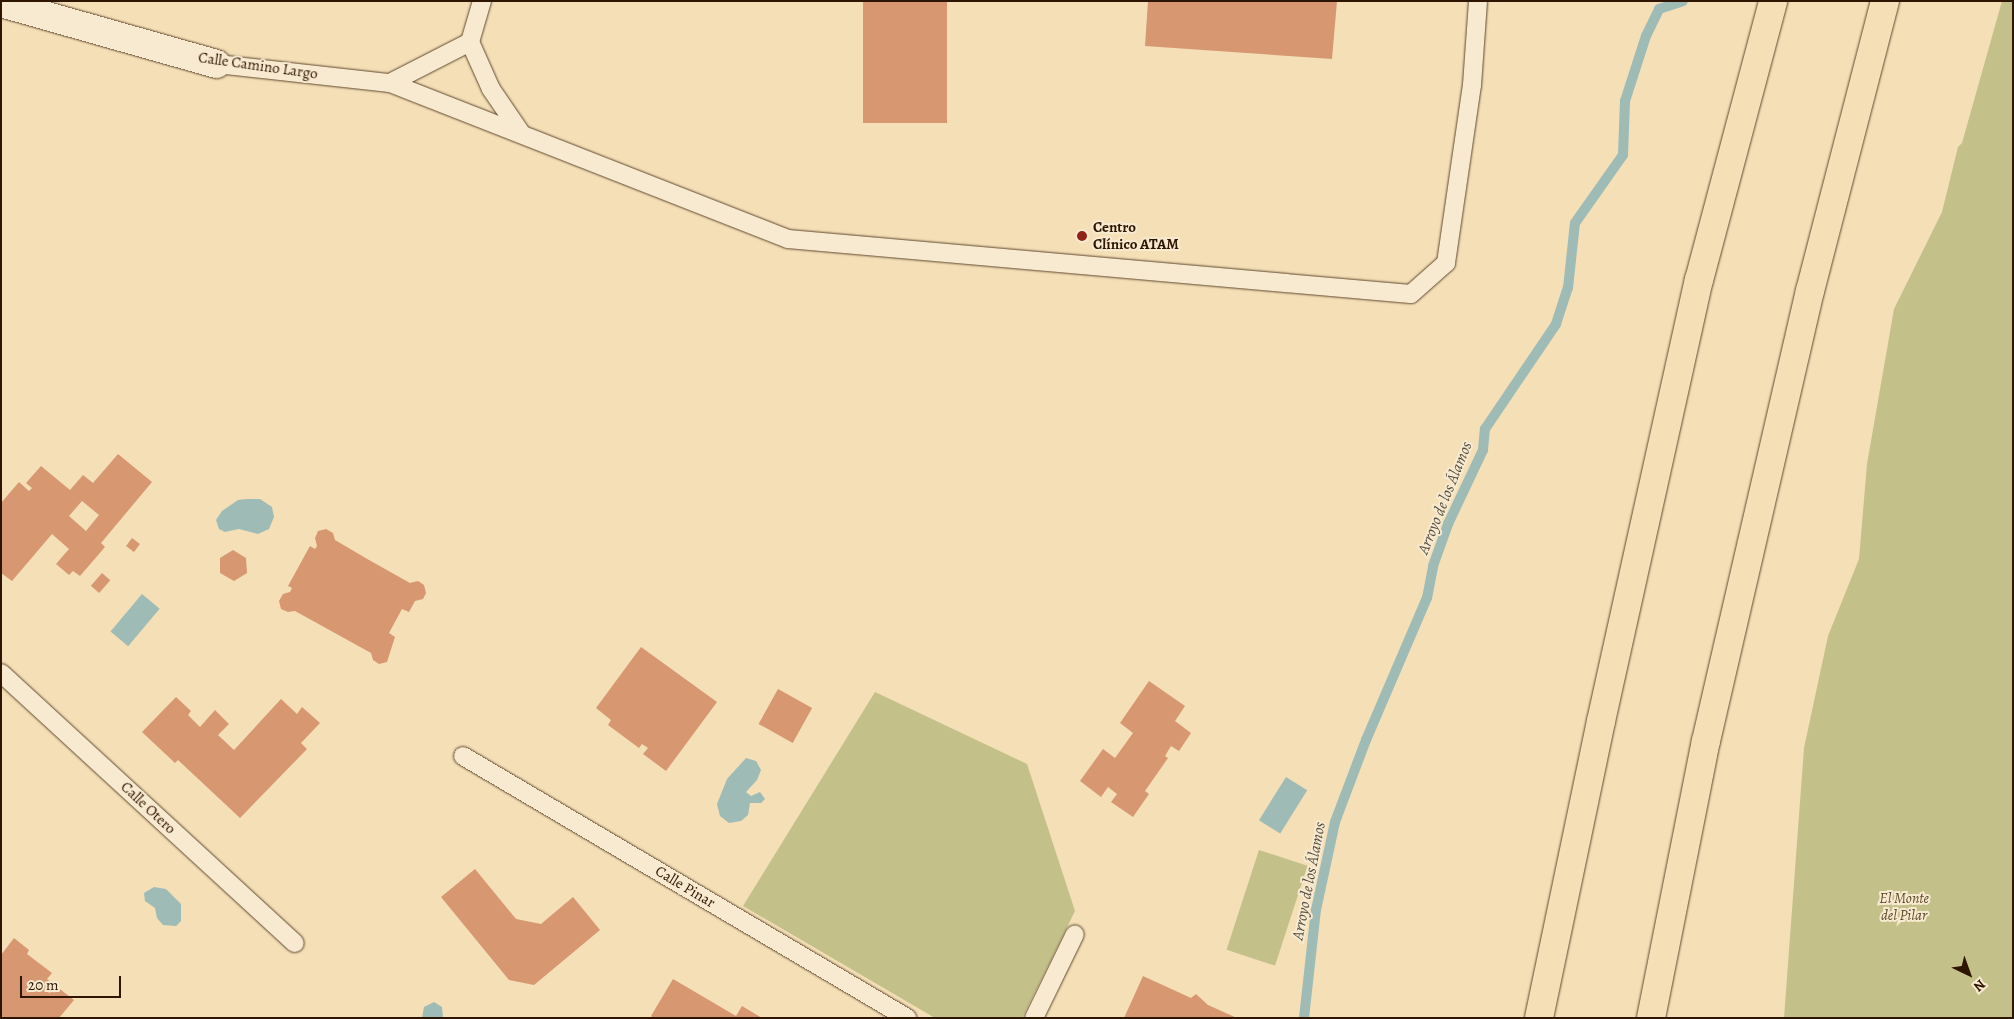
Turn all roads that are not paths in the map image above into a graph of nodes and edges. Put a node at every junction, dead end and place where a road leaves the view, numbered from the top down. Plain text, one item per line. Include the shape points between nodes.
1 (482, 1) edge
2 (1478, 1) edge
3 (1773, 1) edge
4 (1885, 1) edge
5 (1, 2) edge
6 (470, 42) junction
7 (217, 64) joint
8 (390, 83) junction
9 (520, 133) junction
10 (1, 673) edge
11 (463, 756) dead end
12 (1075, 934) dead end
13 (295, 943) dead end
14 (907, 1018) edge
15 (1034, 1018) edge
16 (1539, 1018) edge
17 (1651, 1018) edge

1 - 6 lane
2 - 9 lane, Calle Camino Largo via 1472,85 1446,263 1411,294 788,239
3 - 16 highway via 1699,280 1600,721
4 - 17 highway via 1810,291 1706,741
5 - 7 street, Calle Camino Largo
6 - 8 lane
6 - 9 lane via 491,89
7 - 8 lane, Calle Camino Largo
8 - 9 lane, Calle Camino Largo
10 - 13 lane, Calle Otero
11 - 14 lane, Calle Pinar
12 - 15 lane

